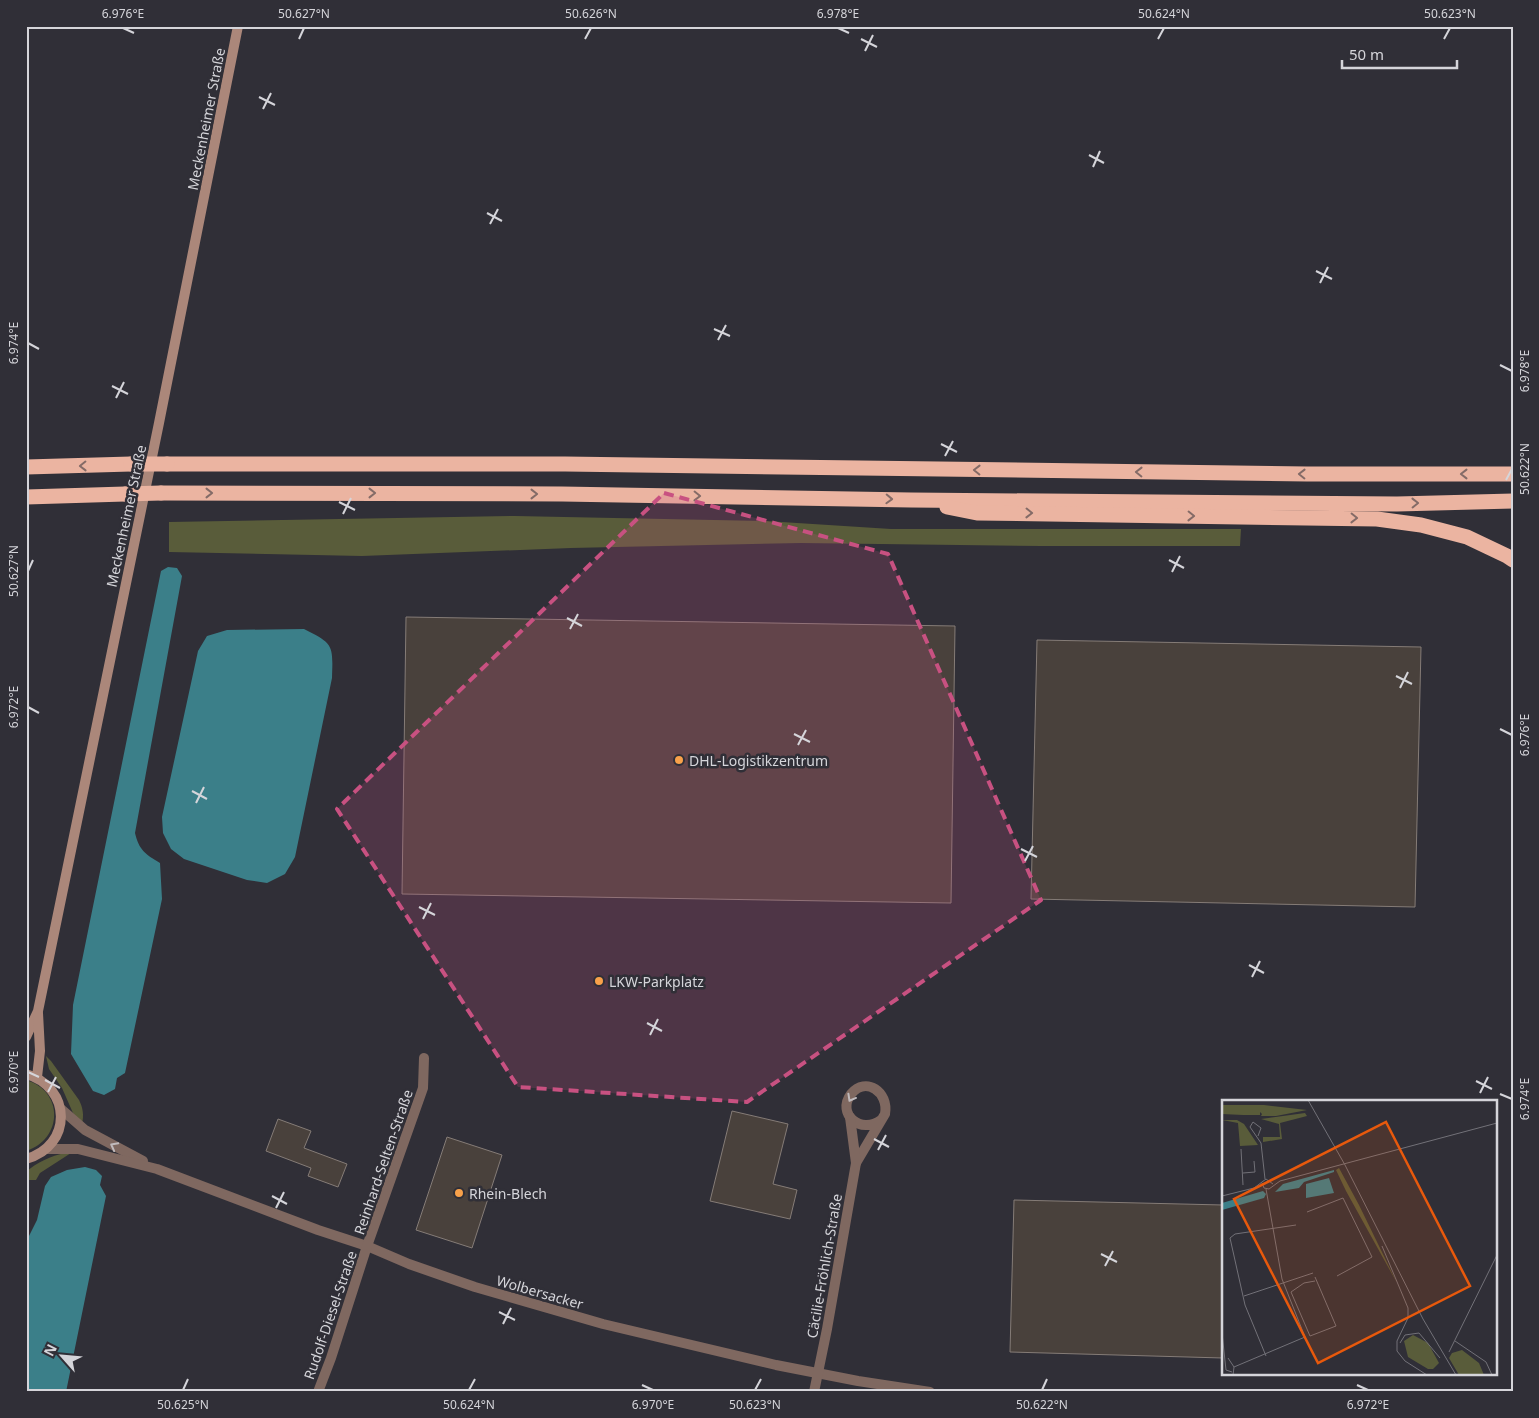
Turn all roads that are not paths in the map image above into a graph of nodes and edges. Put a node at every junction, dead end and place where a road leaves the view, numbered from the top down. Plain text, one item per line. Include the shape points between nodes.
1 (238, 26) edge
2 (26, 467) edge
3 (1513, 474) edge
4 (26, 497) edge
5 (911, 500) junction
6 (1513, 501) edge
7 (1513, 560) edge
8 (38, 1011) junction
9 (26, 1037) edge
10 (424, 1058) dead end
11 (26, 1074) edge
12 (37, 1077) junction
13 (61, 1109) junction
14 (850, 1117) junction
15 (881, 1120) junction
16 (47, 1149) junction
17 (26, 1159) edge
18 (856, 1164) junction
19 (157, 1169) junction
20 (368, 1246) junction
21 (818, 1373) junction
22 (318, 1392) edge
23 (814, 1392) edge
24 (930, 1392) edge

1 - 8 main road, Meckenheimer Straße
3 -> 2 highway, bridge via 565,464
4 -> 5 highway, bridge via 161,493 562,494
5 -> 6 highway via 1388,504
5 -> 7 highway via 976,512 1377,519 1421,525 1467,538
8 - 9 main road, Meckenheimer Straße
8 - 12 main road, Meckenheimer Straße via 40,1051
10 - 20 street, Reinhard-Selten-Straße via 424,1088
11 - 12 main road
12 - 13 main road via 53,1090
13 - 16 main road via 61,1124
19 -> 13 street, Wolbersacker via 85,1130
14 - 15 street via 868,1126
15 -> 14 street, Cäcilie-Fröhlich-Straße via 885,1114 885,1099 868,1087 856,1090 848,1099
14 - 18 street, Cäcilie-Fröhlich-Straße
15 - 18 street, Cäcilie-Fröhlich-Straße
16 - 17 main road
16 - 19 street, Wolbersacker via 78,1149
18 - 21 street, Cäcilie-Fröhlich-Straße
19 - 20 street, Wolbersacker
20 - 21 street, Wolbersacker via 475,1287 603,1324
20 - 22 street, Rudolf-Diesel-Straße
21 - 23 street, Cäcilie-Fröhlich-Straße
21 - 24 street, Wolbersacker

